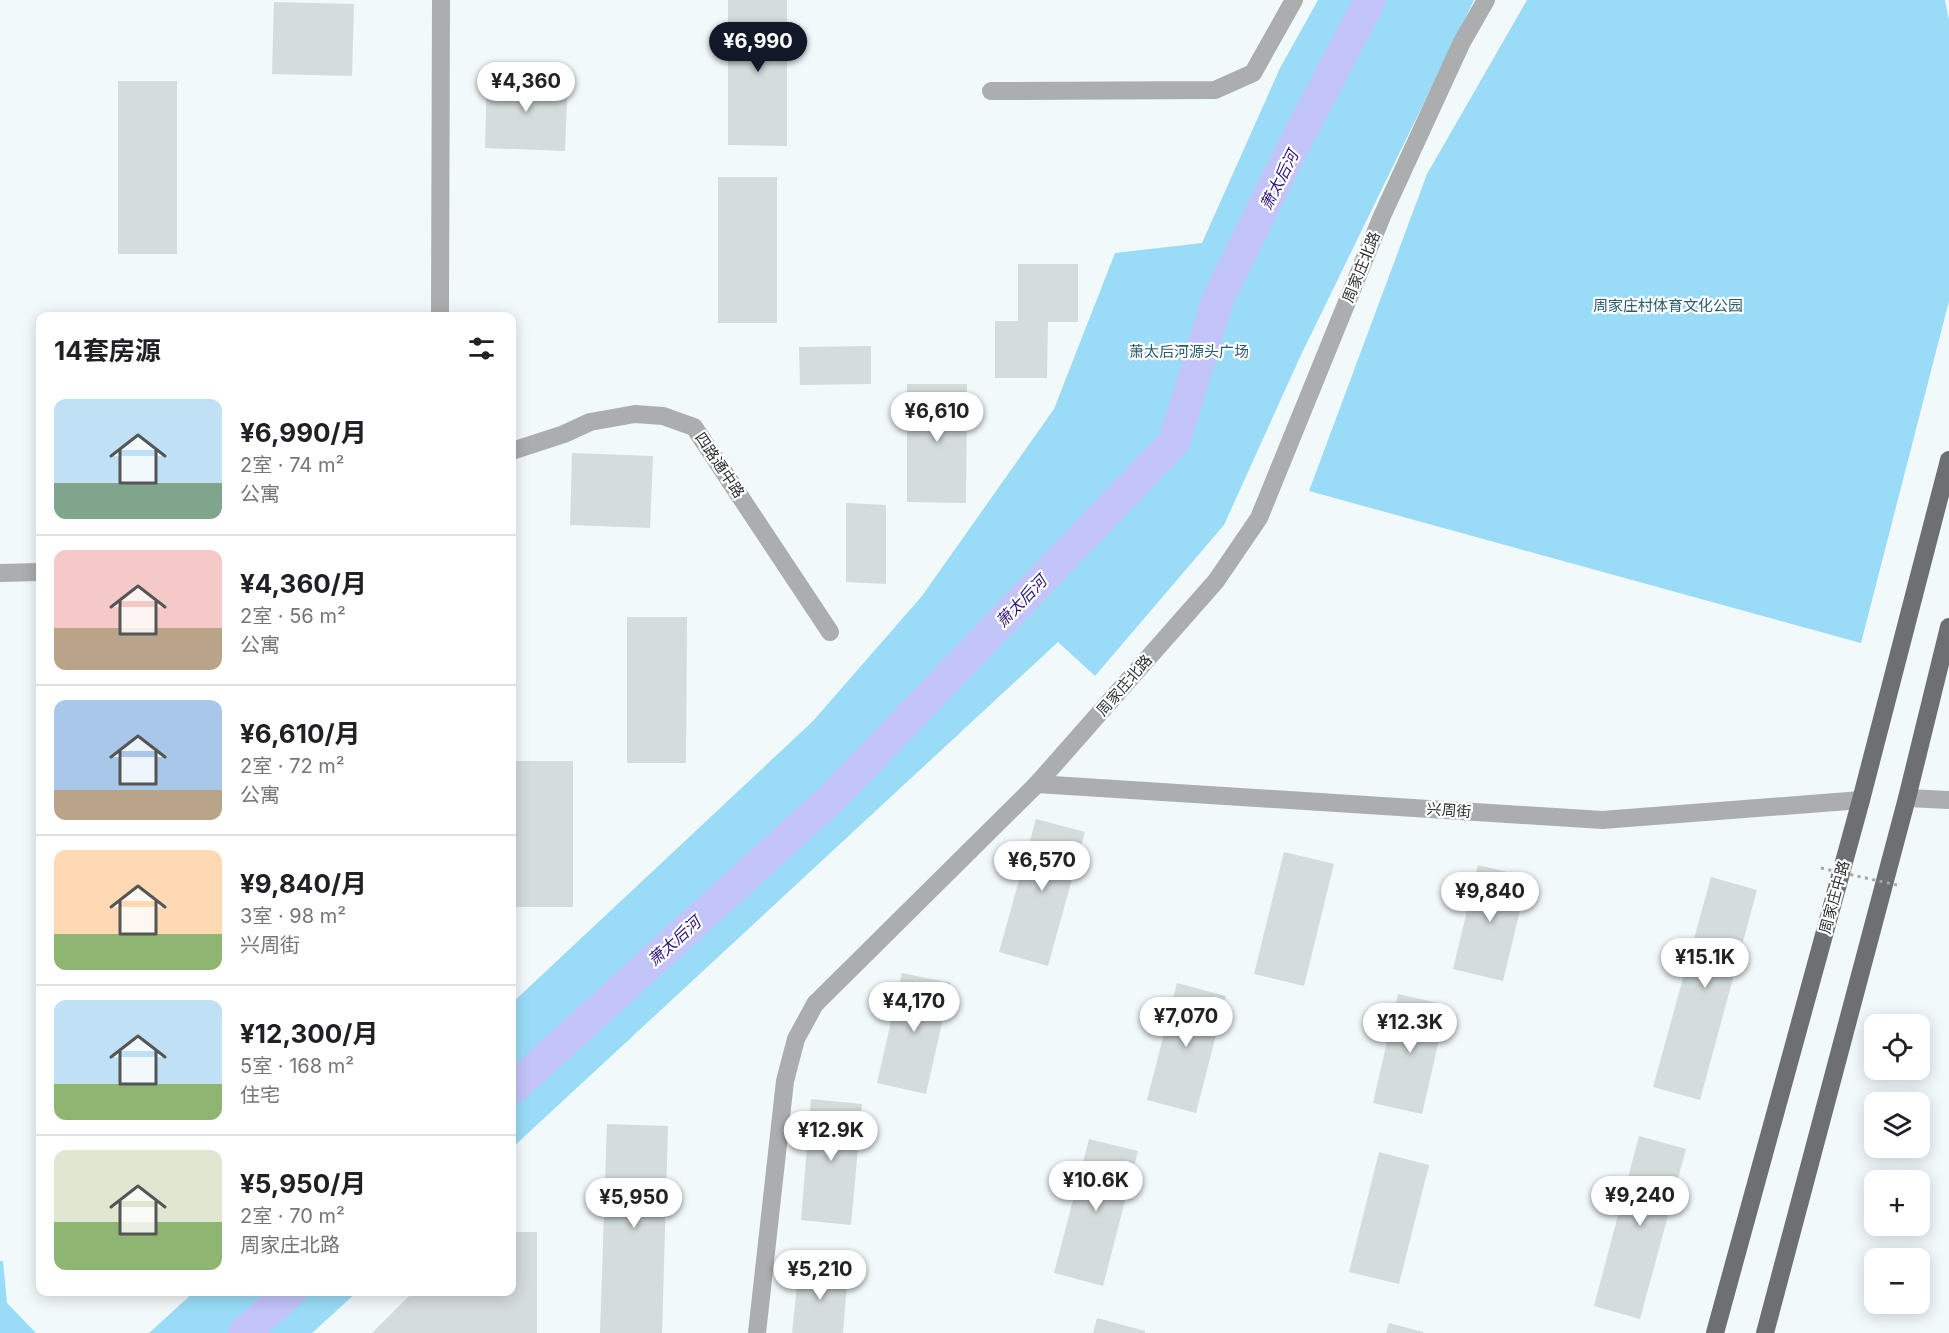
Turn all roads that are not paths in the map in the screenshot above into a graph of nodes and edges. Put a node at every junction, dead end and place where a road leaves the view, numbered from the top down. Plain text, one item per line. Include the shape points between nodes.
1 (441, 0) edge
2 (1294, 0) edge
3 (1486, 0) edge
4 (991, 91) dead end
5 (440, 312) edge
6 (516, 450) edge
7 (1949, 460) edge
8 (36, 572) edge
9 (0, 573) edge
10 (1949, 627) edge
11 (830, 632) dead end
12 (1037, 784) junction
13 (1907, 798) junction
14 (1861, 800) junction
15 (1949, 800) edge
16 (758, 1333) edge
17 (1715, 1333) edge
18 (1765, 1333) edge

1 - 5 street
2 - 4 street via 1253,73 1215,90
3 - 12 street, 周家庄北路 via 1462,42 1382,216 1259,518 1216,581
6 - 11 street, 四路通中路 via 590,422 635,414 663,416 694,427
7 - 14 main road, 周家庄中路
8 - 9 street
10 - 13 main road
12 - 14 street, 兴周街 via 1602,819
12 - 16 street, 周家庄北路 via 815,1004 796,1039 785,1081
13 - 15 street
13 - 18 main road
14 - 17 main road, 周家庄中路

